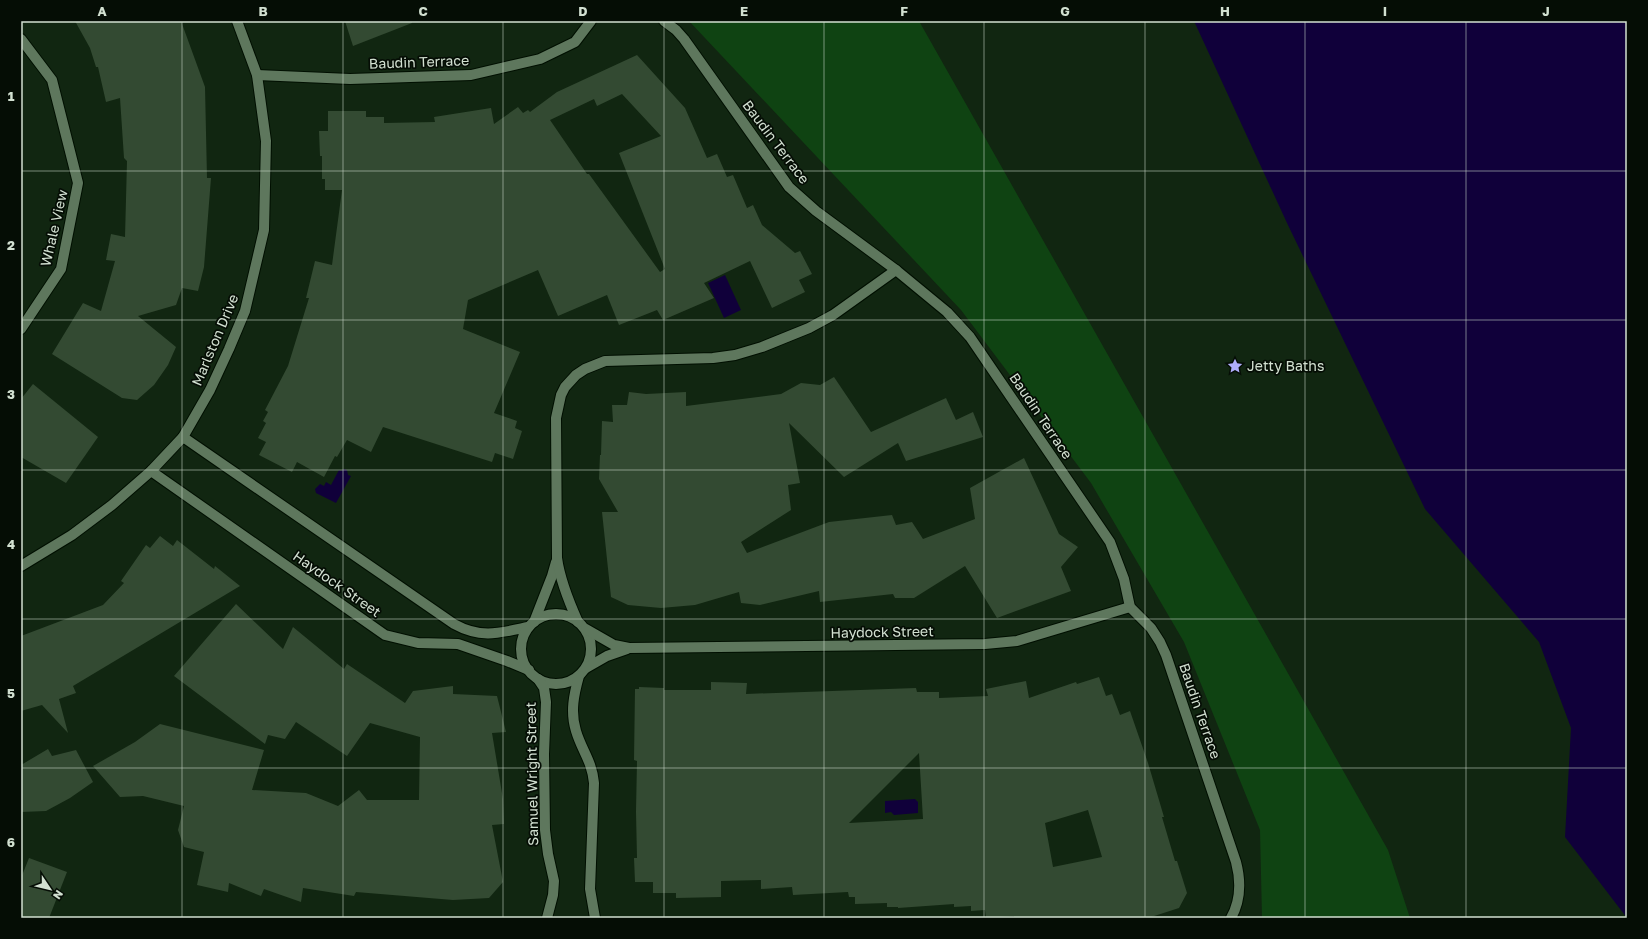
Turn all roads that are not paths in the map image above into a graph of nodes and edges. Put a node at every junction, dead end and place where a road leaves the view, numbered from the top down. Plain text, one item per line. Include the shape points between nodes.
1 (237, 21) edge
2 (591, 21) edge
3 (664, 21) edge
4 (21, 39) edge
5 (257, 75) junction
6 (896, 270) junction
7 (21, 329) edge
8 (183, 437) junction
9 (151, 471) junction
10 (557, 558) junction
11 (21, 566) edge
12 (1130, 606) junction
13 (578, 622) junction
14 (531, 625) junction
15 (586, 629) junction
16 (629, 648) junction
17 (529, 670) junction
18 (581, 673) junction
19 (538, 679) junction
20 (547, 918) edge
21 (595, 918) edge
22 (1231, 918) edge

1 - 5 street, Marlston Drive
2 - 5 street, Baudin Terrace via 575,42 540,59 471,76 350,79
3 - 6 street, Baudin Terrace via 684,39 789,187 816,212
4 - 7 street, Whale View via 52,80 78,183 61,269
5 - 8 street, Marlston Drive via 266,141 261,245 245,311 210,390
6 - 10 street via 833,315 802,332 762,347 713,358 605,362 595,364 576,375 565,387 556,418
6 - 12 street, Baudin Terrace via 947,312 970,337 1110,542 1124,579
8 - 9 street, Marlston Drive
8 - 14 street via 454,624 474,633 485,634
9 - 11 street, Marlston Drive via 112,506 72,535
9 - 17 street, Haydock Street via 385,635 418,642 458,644
10 - 13 street
10 - 14 street
12 - 16 street, Haydock Street via 1017,641 985,644
12 - 22 street, Baudin Terrace via 1151,628 1166,655 1236,862 1240,893
13 - 14 street via 569,616 554,614 540,618
13 - 15 street
14 - 17 street via 521,648 524,663
15 - 16 street, Haydock Street via 614,645
15 - 18 street via 592,650 588,664
16 - 18 street, Haydock Street via 598,660
17 - 19 street
18 - 19 street via 573,680 559,684
18 - 21 street via 572,710 576,732 593,771 590,889
19 - 20 street, Samuel Wright Street via 544,688 546,702 545,830 554,881

